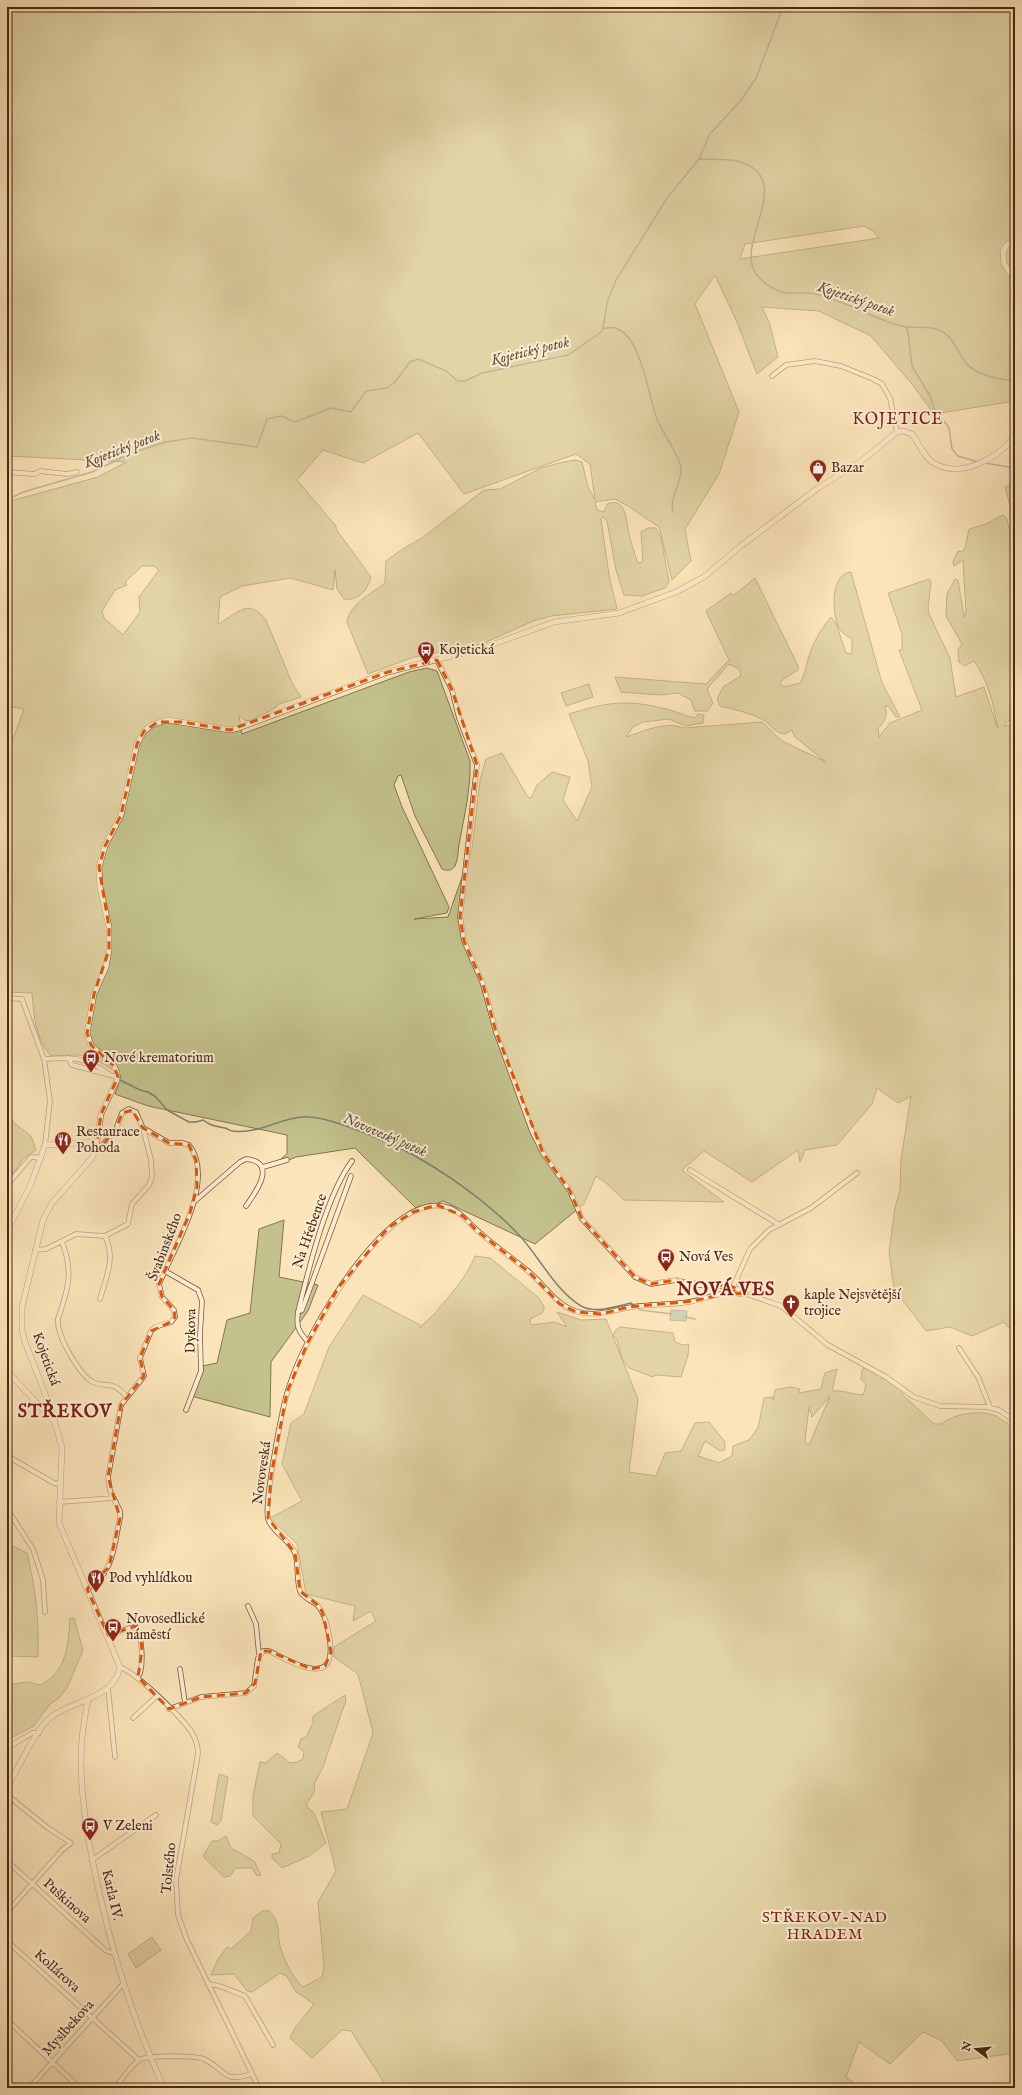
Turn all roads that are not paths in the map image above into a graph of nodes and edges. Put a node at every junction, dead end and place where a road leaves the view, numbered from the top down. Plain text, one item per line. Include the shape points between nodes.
1 (1015, 240) edge
2 (1015, 281) edge
3 (772, 376) dead end
4 (897, 432) junction
5 (1015, 437) edge
6 (7, 472) edge
7 (77, 472) dead end
8 (437, 660) junction
9 (7, 998) edge
10 (68, 1058) junction
11 (44, 1059) junction
12 (109, 1074) junction
13 (118, 1077) junction
14 (143, 1128) junction
15 (45, 1145) junction
16 (97, 1145) junction
17 (41, 1158) junction
18 (287, 1160) dead end
19 (352, 1161) dead end
20 (263, 1168) junction
21 (690, 1170) dead end
22 (857, 1173) dead end
23 (351, 1176) dead end
24 (7, 1185) edge
25 (194, 1202) junction
26 (246, 1206) dead end
27 (778, 1224) junction
28 (7, 1231) edge
29 (105, 1236) junction
30 (62, 1242) junction
31 (34, 1250) junction
32 (165, 1271) junction
33 (733, 1287) junction
34 (747, 1294) junction
35 (100, 1299) dead end
36 (298, 1312) junction
37 (308, 1342) junction
38 (959, 1348) dead end
39 (7, 1372) edge
40 (127, 1396) junction
41 (990, 1407) junction
42 (186, 1410) dead end
43 (55, 1421) junction
44 (1015, 1421) edge
45 (7, 1456) edge
46 (60, 1484) junction
47 (114, 1498) junction
48 (59, 1502) junction
49 (7, 1509) edge
50 (87, 1589) junction
51 (248, 1606) dead end
52 (45, 1612) dead end
53 (108, 1636) junction
54 (259, 1655) junction
55 (120, 1667) junction
56 (180, 1668) dead end
57 (138, 1677) junction
58 (108, 1688) junction
59 (157, 1696) junction
60 (88, 1699) junction
61 (185, 1703) junction
62 (169, 1709) junction
63 (133, 1718) dead end
64 (39, 1733) junction
65 (7, 1748) edge
66 (115, 1757) dead end
67 (7, 1788) edge
68 (7, 1795) edge
69 (156, 1815) dead end
70 (92, 1860) junction
71 (7, 1861) edge
72 (32, 1884) junction
73 (7, 1912) edge
74 (7, 1941) edge
75 (115, 1954) junction
76 (124, 1983) junction
77 (208, 1984) junction
78 (92, 2018) junction
79 (7, 2020) edge
80 (273, 2045) dead end
81 (150, 2057) junction
82 (139, 2060) junction
83 (52, 2062) junction
84 (251, 2074) junction
85 (30, 2088) edge
86 (80, 2088) edge
87 (115, 2088) edge
88 (164, 2088) edge
89 (259, 2088) edge

1 - 2 street via 1002,251 1004,262
3 - 4 street via 786,365 815,361 841,366 873,379 882,384 890,398
4 - 5 street via 912,434 931,461 963,469 994,456
4 - 8 street via 860,462 818,488 742,545 704,577 676,592 619,613 554,622 483,648
6 - 7 street
8 - 13 street via 388,672 239,728 230,730 167,720 152,724 144,731 137,744 121,815 103,850 99,867 100,887 109,927 109,950 106,967 94,994 86,1033 91,1044 114,1066
8 - 33 street via 452,690 459,718 477,765 460,917 464,941 483,984 496,1032 532,1131 545,1156 570,1191 582,1219 630,1271 645,1282 659,1284 676,1280 697,1285
9 - 11 street via 22,999
10 - 11 street
10 - 12 street via 88,1061
10 - 12 street via 72,1065
11 - 15 street via 50,1101
12 - 13 street
13 - 16 street, Kojetická via 101,1114
14 - 16 street via 136,1112 125,1110 116,1130 102,1146
14 - 25 street, Švabinského via 169,1143 182,1143 192,1149 197,1171
14 - 29 street via 151,1160 152,1177 149,1185 132,1204 128,1224
15 - 16 street via 85,1142
15 - 17 street
16 - 31 street, Kojetická via 92,1158 52,1203 43,1220
17 - 24 street via 31,1157
17 - 28 street
18 - 20 street
19 - 36 street, Na Hřebence via 343,1172 329,1208
20 - 25 street via 256,1161 246,1159
20 - 26 street via 261,1182
21 - 27 street
22 - 27 street via 811,1208
23 - 36 street, Na Hřebence via 302,1310
25 - 32 street, Švabinského
27 - 33 street via 750,1249
29 - 30 street via 76,1234
29 - 35 street via 111,1260
30 - 31 street via 46,1249
30 - 40 street via 69,1263 70,1280 58,1320 59,1331 74,1361 92,1381 118,1386
31 - 43 street, Kojetická via 23,1295 22,1330
32 - 40 street, Švabinského via 159,1284 160,1292 174,1310 175,1317 171,1322 155,1327 152,1331 140,1358 144,1376
32 - 42 street, Dykova via 198,1290 202,1301 201,1371
33 - 34 street
34 - 37 street, Novoveská via 728,1293 694,1302 629,1307 601,1314 576,1312 560,1304 529,1272 476,1230 463,1216 437,1205 414,1212 388,1228 338,1288
34 - 41 street via 781,1306 828,1345 886,1377 914,1397 940,1406
36 - 37 street, Na Hřebence via 296,1325
37 - 54 street, Novoveská via 287,1392 271,1476 268,1518 295,1553 300,1591 304,1597 320,1607 330,1639 330,1660 319,1669 311,1669 269,1651 263,1651
38 - 41 street via 978,1377
39 - 43 street
40 - 47 street, Švabinského via 119,1411 108,1477
41 - 44 street
43 - 46 street, Kojetická via 62,1448
45 - 46 street
46 - 48 street, Kojetická
47 - 48 street
47 - 50 street, Švabinského via 120,1511 120,1518 109,1567 95,1585
48 - 50 street, Kojetická via 59,1523
49 - 52 street via 33,1549 43,1580
50 - 53 street, Kojetická
51 - 54 street via 256,1624
53 - 55 street
53 - 57 street via 134,1627 140,1634 141,1674
54 - 61 street via 255,1683 246,1693 201,1697
55 - 57 street
55 - 58 street via 116,1679
56 - 61 street
57 - 59 street
58 - 60 street
58 - 66 street
59 - 62 street, Tolstého
59 - 63 street
60 - 64 street via 67,1707 50,1718
60 - 70 street, Karla IV. via 81,1758
61 - 62 street
62 - 77 street, Tolstého via 191,1731 198,1745 176,1892 182,1928
64 - 65 street via 32,1733
64 - 67 street via 26,1751
68 - 72 street via 48,1828 72,1843 62,1850
69 - 70 street
70 - 75 street, Karla IV.
71 - 72 street, Puškinova
72 - 73 street
72 - 75 street, Puškinova via 105,1950
74 - 78 street, Kollárova
75 - 76 street, Karla IV.
76 - 78 street, Myslbekova
76 - 81 street, Karla IV.
77 - 80 street via 215,1984 245,1996
77 - 84 street, Tolstého
78 - 82 street, Kollárova
78 - 83 street, Myslbekova
79 - 83 street
81 - 82 street
81 - 84 street via 201,2058 236,2079
81 - 88 street, Karla IV.
82 - 87 street
83 - 85 street, Myslbekova
83 - 86 street
84 - 89 street, Tolstého

